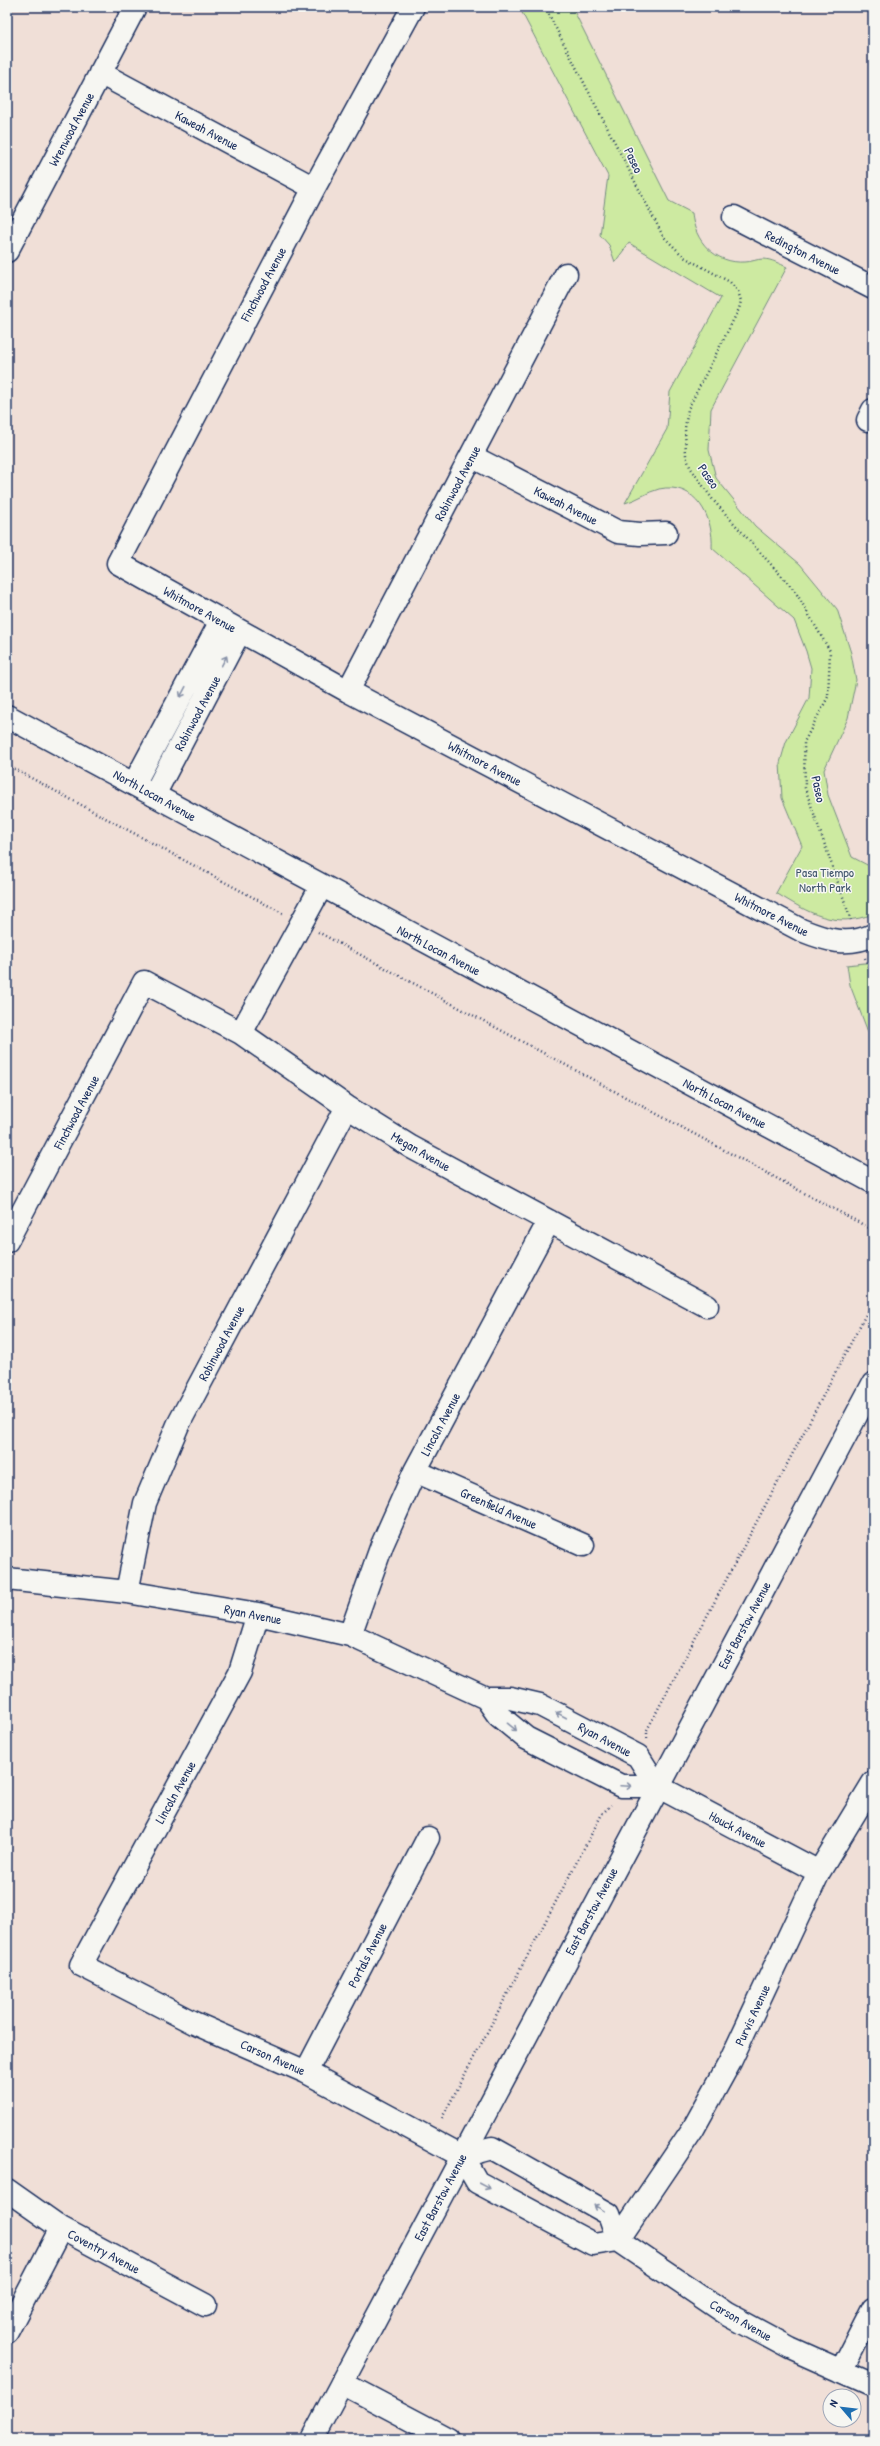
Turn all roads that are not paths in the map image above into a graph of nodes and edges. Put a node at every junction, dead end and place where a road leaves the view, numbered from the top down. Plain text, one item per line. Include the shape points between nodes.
1 (135, 7) edge
2 (413, 7) edge
3 (100, 73) junction
4 (314, 188) junction
5 (734, 217) dead end
6 (7, 252) edge
7 (566, 274) dead end
8 (873, 288) edge
9 (471, 456) junction
10 (666, 533) dead end
11 (118, 563) joint
12 (221, 621) junction
13 (240, 631) junction
14 (348, 691) junction
15 (7, 716) edge
16 (134, 784) junction
17 (154, 795) junction
18 (321, 887) junction
19 (866, 938) edge
20 (144, 982) joint
21 (241, 1033) junction
22 (347, 1106) junction
23 (873, 1182) edge
24 (549, 1221) junction
25 (7, 1241) edge
26 (707, 1306) dead end
27 (873, 1384) edge
28 (416, 1471) junction
29 (583, 1546) dead end
30 (7, 1579) edge
31 (127, 1592) junction
32 (258, 1614) junction
33 (350, 1635) junction
34 (486, 1698) junction
35 (873, 1783) edge
36 (657, 1786) junction
37 (428, 1838) dead end
38 (819, 1872) junction
39 (81, 1965) joint
40 (306, 2072) junction
41 (462, 2156) junction
42 (7, 2190) edge
43 (61, 2228) junction
44 (618, 2240) junction
45 (205, 2305) dead end
46 (873, 2309) edge
47 (7, 2332) edge
48 (841, 2371) junction
49 (342, 2383) junction
50 (873, 2385) edge
51 (312, 2439) edge
52 (448, 2439) edge

1 - 3 street, Wrenwood Avenue
2 - 4 street, Finchwood Avenue
3 - 4 street, Kaweah Avenue
3 - 6 street, Wrenwood Avenue
4 - 11 street, Finchwood Avenue
5 - 8 street, Redington Avenue
7 - 9 street, Robinwood Avenue
9 - 10 street, Kaweah Avenue via 618,532
9 - 14 street, Robinwood Avenue
11 - 12 street, Whitmore Avenue
12 - 13 street, Whitmore Avenue
12 -> 16 street, Robinwood Avenue
13 - 14 street, Whitmore Avenue
17 -> 13 street, Robinwood Avenue
14 - 19 street, Whitmore Avenue via 801,930 832,942
15 - 16 street, North Locan Avenue
16 - 17 street, North Locan Avenue
17 - 18 street, North Locan Avenue
18 - 21 street
18 - 23 street, North Locan Avenue
20 - 21 street, Megan Avenue
20 - 25 street, Finchwood Avenue
21 - 22 street, Megan Avenue
22 - 24 street, Megan Avenue via 411,1147
22 - 31 street, Robinwood Avenue via 178,1425 145,1503
24 - 26 street, Megan Avenue
24 - 28 street, Lincoln Avenue
27 - 36 street, East Barstow Avenue
28 - 29 street, Greenfield Avenue
28 - 33 street, Lincoln Avenue via 382,1545
30 - 31 street, Ryan Avenue
31 - 32 street, Ryan Avenue
32 - 33 street, Ryan Avenue
32 - 39 street, Lincoln Avenue via 240,1672
33 - 34 street, Ryan Avenue
34 -> 36 street via 498,1716 526,1738 621,1786
36 -> 34 street, Ryan Avenue via 638,1756 540,1704 510,1698
35 - 38 street, Purvis Avenue
36 - 38 street, Houck Avenue
36 - 41 street, East Barstow Avenue
37 - 40 street, Portals Avenue
38 - 44 street, Purvis Avenue via 730,2062 693,2129
39 - 40 street, Carson Avenue via 194,2023
40 - 41 street, Carson Avenue
41 -> 44 street via 477,2182 594,2244
44 -> 41 street via 609,2214 492,2148
41 - 49 street, East Barstow Avenue
42 - 43 street, Coventry Avenue
43 - 45 street, Coventry Avenue
43 - 47 street
44 - 48 street, Carson Avenue via 727,2314 790,2348
46 - 48 street
48 - 50 street, Carson Avenue
49 - 51 street, East Barstow Avenue
49 - 52 street

